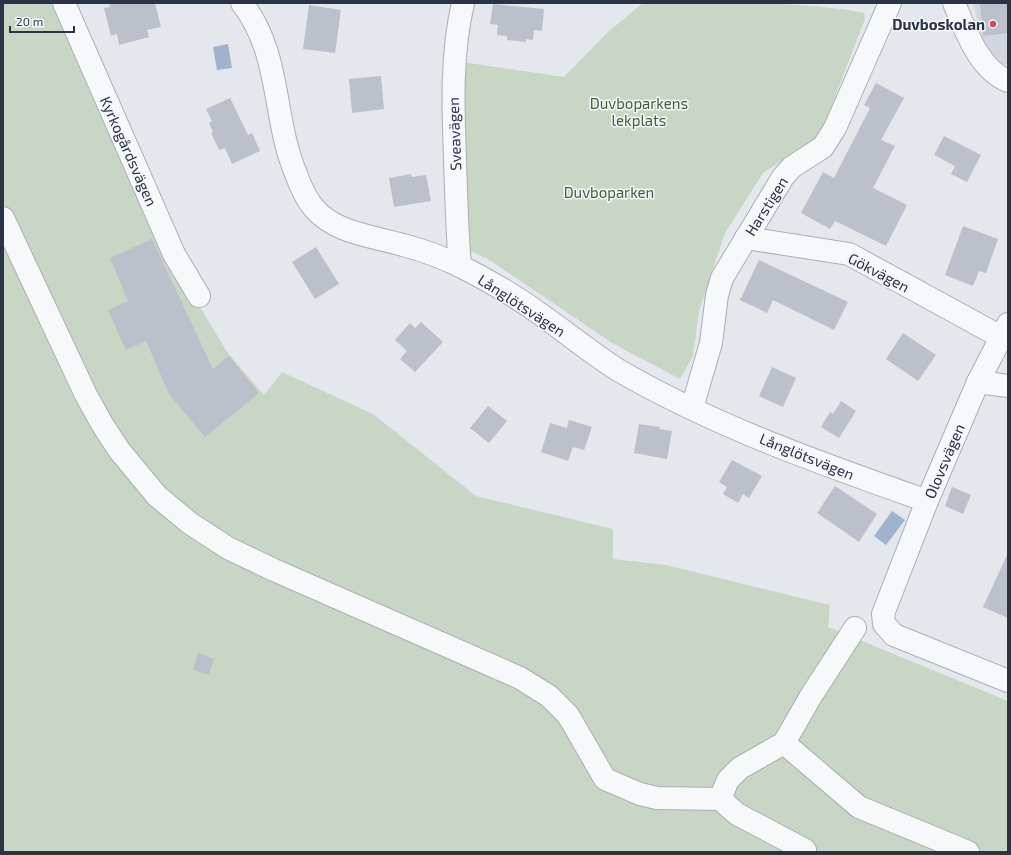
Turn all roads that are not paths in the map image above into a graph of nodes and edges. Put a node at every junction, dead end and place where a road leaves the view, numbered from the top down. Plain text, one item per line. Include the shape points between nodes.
1 (64, 3) edge
2 (242, 3) edge
3 (463, 3) edge
4 (890, 3) edge
5 (954, 3) edge
6 (1008, 81) edge
7 (3, 218) edge
8 (746, 238) junction
9 (460, 266) junction
10 (199, 296) dead end
11 (1004, 331) edge
12 (978, 382) junction
13 (1008, 386) edge
14 (692, 408) junction
15 (927, 501) junction
16 (855, 628) dead end
17 (1008, 681) edge
18 (784, 743) junction
19 (720, 799) junction
20 (805, 850) dead end
21 (968, 852) edge

1 - 10 street, Kyrkogårdsvägen via 174,254
2 - 9 street, Långlötsvägen via 266,46 288,156 311,205 323,217 338,226 405,245
3 - 9 street, Sveavägen via 456,40 452,94
4 - 8 street, Harstigen via 835,128 823,147 792,167 783,177
5 - 6 street via 983,62
7 - 19 street via 102,424 119,450 157,496 191,524 228,548 274,570 520,678 549,696 568,715 605,779 640,794 657,798
8 - 11 street, Gökvägen via 849,254
8 - 14 street, Harstigen via 722,278 711,342
9 - 14 street, Långlötsvägen via 498,286 538,312 616,369
11 - 12 street, Olovsvägen
12 - 13 street
12 - 15 street, Olovsvägen
14 - 15 street, Långlötsvägen via 816,462
15 - 17 street, Olovsvägen via 883,614 884,624 894,635
16 - 18 street
18 - 19 street via 740,768 728,780
18 - 21 street via 859,807
19 - 20 street via 737,814

